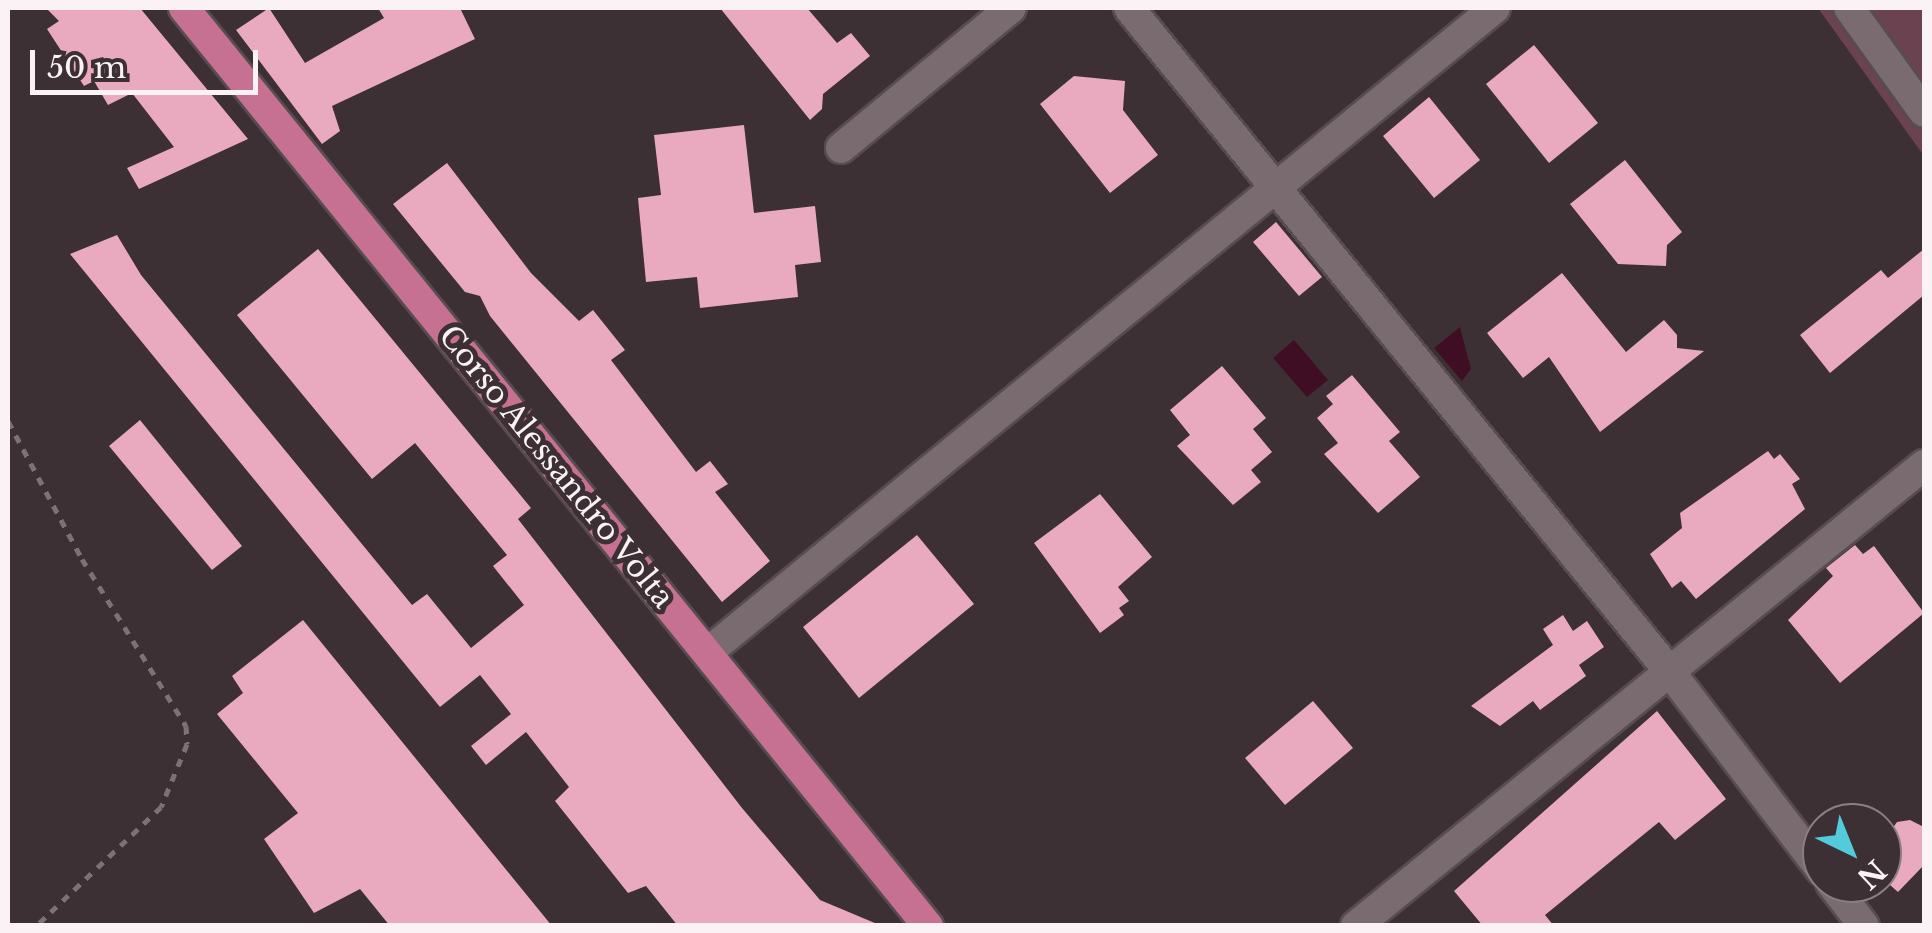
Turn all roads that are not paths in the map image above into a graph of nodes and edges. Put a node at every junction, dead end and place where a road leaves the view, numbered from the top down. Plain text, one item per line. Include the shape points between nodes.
1 (184, 8) edge
2 (1011, 8) edge
3 (1129, 8) edge
4 (1494, 8) edge
5 (1850, 8) edge
6 (1924, 112) edge
7 (842, 148) dead end
8 (1275, 188) junction
9 (1924, 465) edge
10 (707, 652) junction
11 (1670, 672) junction
12 (1802, 845) edge
13 (1846, 903) edge
14 (928, 926) edge
15 (1356, 926) edge
16 (1864, 926) edge

1 - 10 main road, Corso Alessandro Volta
2 - 7 street
3 - 8 street
4 - 8 street
5 - 6 street
8 - 10 street
8 - 11 street
9 - 11 street
10 - 14 main road, Corso Alessandro Volta
11 - 12 street
11 - 15 street
13 - 16 street

